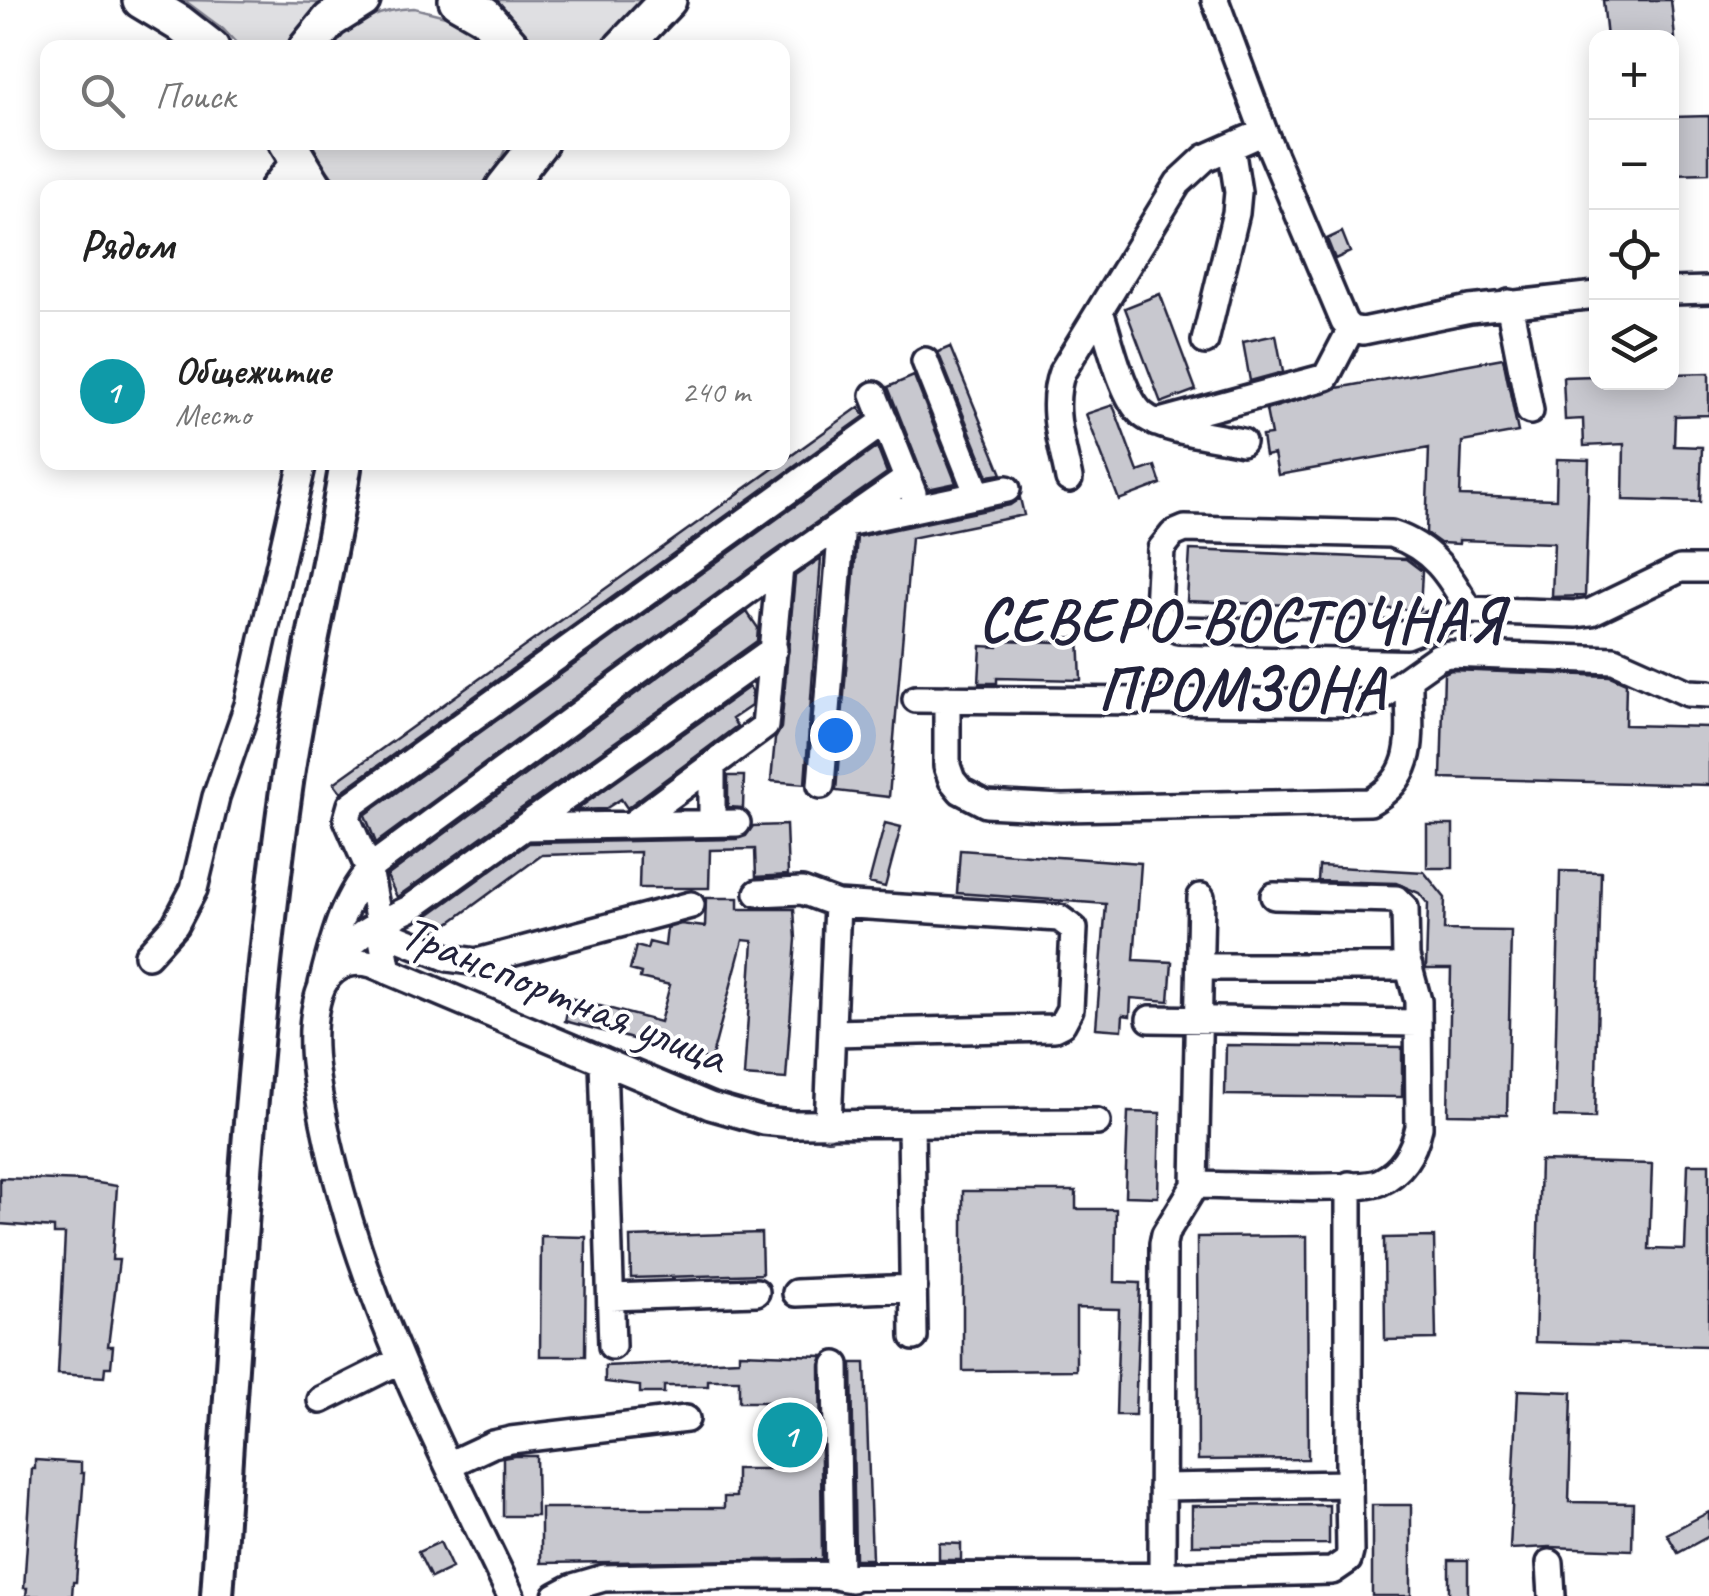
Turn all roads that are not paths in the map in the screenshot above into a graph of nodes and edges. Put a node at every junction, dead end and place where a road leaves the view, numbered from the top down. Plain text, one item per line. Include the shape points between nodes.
1 (141, 0) edge
2 (362, 0) edge
3 (457, 0) edge
4 (668, 0) edge
5 (1215, 0) edge
6 (201, 40) edge
7 (314, 40) edge
8 (506, 40) edge
9 (630, 40) edge
10 (1264, 132) junction
11 (1231, 147) junction
12 (523, 150) edge
13 (534, 150) edge
14 (509, 180) edge
15 (511, 180) edge
16 (1709, 290) edge
17 (1679, 291) edge
18 (1589, 295) edge
19 (1510, 303) junction
20 (1100, 310) junction
21 (1351, 329) junction
22 (1205, 341) dead end
23 (925, 361) dead end
24 (874, 395) dead end
25 (1530, 411) dead end
26 (885, 421) junction
27 (1156, 423) junction
28 (1242, 442) dead end
29 (301, 470) edge
30 (345, 470) edge
31 (363, 470) edge
32 (908, 478) junction
33 (1069, 479) dead end
34 (1007, 490) dead end
35 (978, 496) junction
36 (919, 508) junction
37 (841, 537) junction
38 (332, 558) junction
39 (780, 567) junction
40 (1709, 569) edge
41 (746, 592) junction
42 (1469, 610) junction
43 (775, 643) junction
44 (1409, 679) junction
45 (1709, 694) edge
46 (916, 699) dead end
47 (947, 699) junction
48 (712, 766) junction
49 (821, 785) dead end
50 (631, 825) junction
51 (524, 827) junction
52 (369, 869) junction
53 (758, 893) dead end
54 (1274, 896) dead end
55 (1201, 897) dead end
56 (837, 904) junction
57 (691, 905) dead end
58 (380, 927) junction
59 (148, 954) dead end
60 (1200, 967) junction
61 (1409, 968) junction
62 (388, 971) junction
63 (323, 983) junction
64 (1150, 1019) dead end
65 (1198, 1020) junction
66 (1418, 1023) junction
67 (832, 1033) junction
68 (603, 1062) junction
69 (1098, 1122) dead end
70 (911, 1124) junction
71 (828, 1125) junction
72 (1195, 1185) junction
73 (1348, 1186) junction
74 (914, 1288) junction
75 (756, 1292) dead end
76 (796, 1294) dead end
77 (611, 1298) junction
78 (914, 1337) dead end
79 (612, 1346) dead end
80 (399, 1361) junction
81 (836, 1365) dead end
82 (322, 1400) dead end
83 (686, 1419) dead end
84 (448, 1465) junction
85 (1349, 1484) junction
86 (1162, 1487) junction
87 (1550, 1563) dead end
88 (1162, 1576) junction
89 (838, 1577) junction
90 (750, 1586) edge
91 (217, 1596) edge
92 (511, 1596) edge
93 (556, 1596) edge
94 (950, 1596) edge
95 (1552, 1596) edge

1 - 6 highway
2 - 7 highway
3 - 8 highway via 485,16
4 - 9 highway
5 - 10 street
10 - 11 street
10 - 21 street
11 - 20 street via 1205,158 1178,183
11 - 22 street via 1236,213
12 - 14 highway
13 - 15 highway
16 - 17 street
18 - 19 street
19 - 21 street
19 - 25 street
20 - 27 street via 1135,407
20 - 33 street via 1055,392
21 - 27 street via 1326,376
23 - 35 street
24 - 26 street
26 - 32 street
26 - 52 street via 351,806 347,819
27 - 28 street
29 - 59 street via 248,706 216,796 194,890 175,926
30 - 38 main road
31 - 38 main road
32 - 36 street
32 - 37 street
34 - 35 street
35 - 36 street
36 - 37 street
37 - 39 street via 809,547
37 - 49 street
38 - 91 main road via 289,770 250,1102
39 - 41 street
39 - 43 street
40 - 42 street via 1680,569 1590,612
41 - 43 street
41 - 52 street
42 - 42 street via 1439,561 1392,534 1185,530 1161,548 1158,609 1178,630 1406,635
43 - 48 street via 764,726
43 - 51 street
44 - 45 street via 1449,654 1614,660 1688,694
44 - 47 street via 1373,704
44 - 47 street via 1405,768 1394,786 1370,802 986,804 952,780
46 - 47 street
48 - 50 street
48 - 50 street via 724,823
50 - 51 street
51 - 58 street
52 - 58 street
52 - 63 street via 341,917
53 - 56 street via 802,891
54 - 61 street via 1396,900 1405,908
55 - 60 street
56 - 67 street
56 - 67 street via 1059,918 1069,922 1075,938 1070,1009 1054,1028
57 - 58 street via 478,962 448,958
58 - 62 street
58 - 63 street via 354,939
60 - 61 street
60 - 65 street
61 - 66 street
62 - 63 street, Транспортная улица via 351,962
62 - 68 street, Транспортная улица
63 - 80 street via 313,1042 329,1148 363,1272
64 - 65 street
65 - 66 street
65 - 72 street
66 - 73 street via 1416,1144 1380,1182
67 - 71 street
68 - 71 street, Транспортная улица via 734,1114
68 - 77 street
69 - 70 street, Транспортная улица
70 - 71 street, Транспортная улица
70 - 74 street
72 - 73 street
72 - 86 street via 1162,1244
73 - 85 street
74 - 76 street
74 - 78 street
75 - 77 street
77 - 79 street
80 - 82 street
80 - 84 street
81 - 89 street
83 - 84 street via 511,1440
84 - 92 street
85 - 86 street
85 - 88 street via 1350,1552 1340,1568
86 - 88 street
87 - 95 street
88 - 89 street
89 - 90 street
89 - 94 street
90 - 93 street via 604,1578

